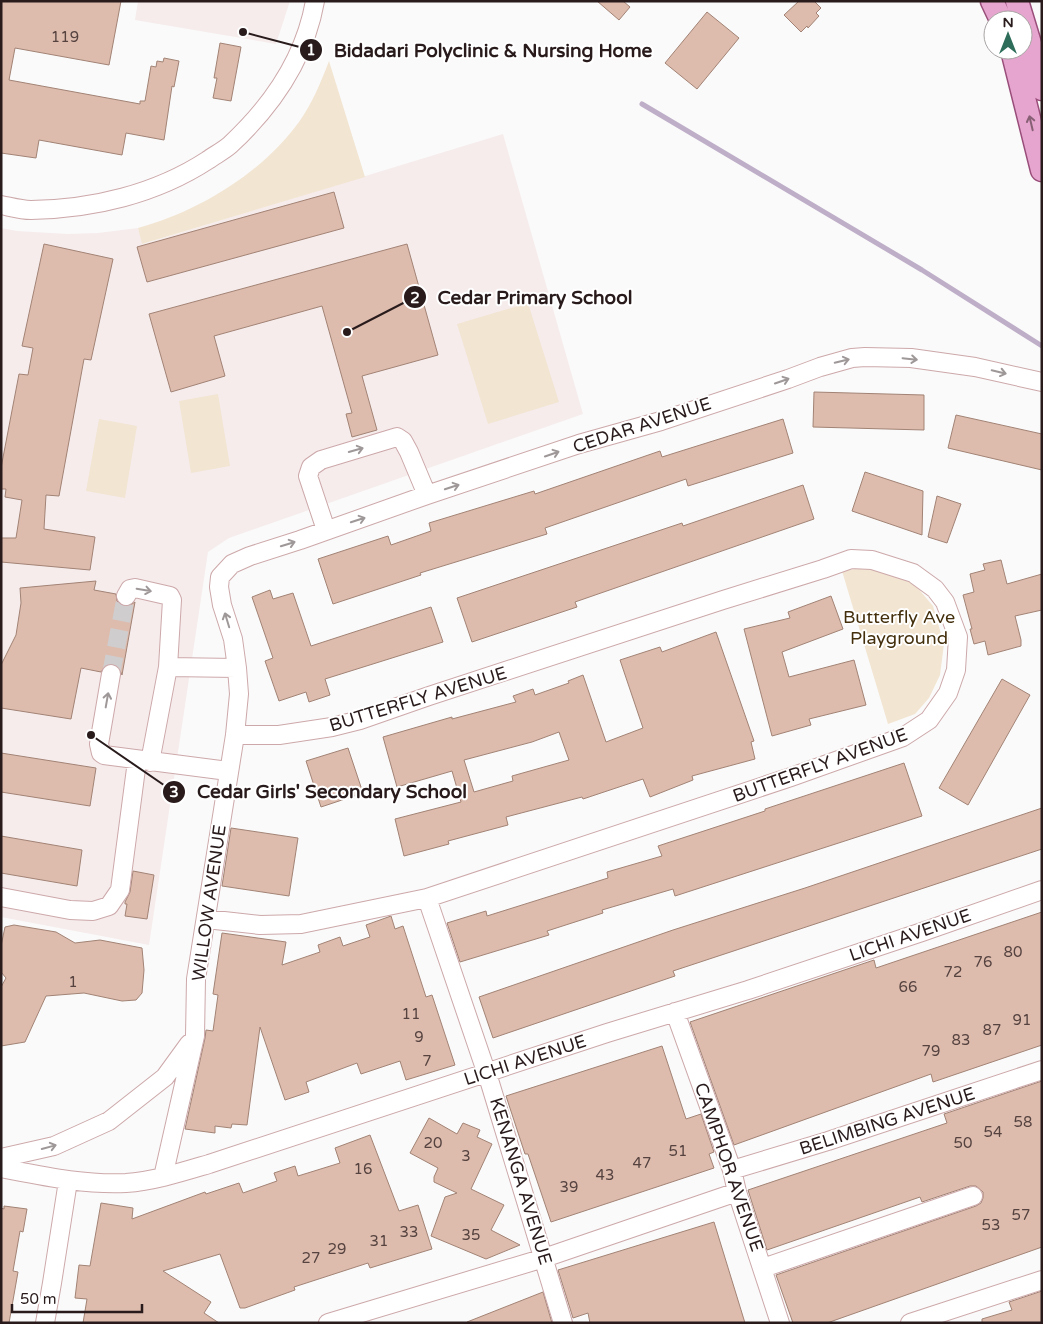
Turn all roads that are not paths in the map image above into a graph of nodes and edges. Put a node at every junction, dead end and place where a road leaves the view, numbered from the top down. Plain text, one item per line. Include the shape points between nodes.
1 (316, 1) edge
2 (1017, 1) edge
3 (1014, 60) edge
4 (1042, 89) edge
5 (1042, 170) edge
6 (1, 205) edge
7 (1042, 382) edge
8 (426, 496) junction
9 (326, 530) junction
10 (250, 556) joint
11 (126, 596) dead end
12 (168, 667) junction
13 (237, 668) junction
14 (111, 674) tunnel mouth
15 (235, 736) junction
16 (144, 761) junction
17 (228, 771) junction
18 (1042, 890) edge
19 (1, 897) edge
20 (426, 898) junction
21 (206, 919) junction
22 (675, 1012) junction
23 (195, 1036) junction
24 (1042, 1070) edge
25 (487, 1073) junction
26 (1, 1158) edge
27 (1, 1168) edge
28 (732, 1170) junction
29 (163, 1177) junction
30 (68, 1180) junction
31 (737, 1192) junction
32 (973, 1196) dead end
33 (544, 1258) junction
34 (763, 1268) junction
35 (1042, 1280) edge
36 (45, 1323) edge
37 (328, 1323) edge
38 (564, 1323) edge
39 (780, 1323) edge
40 (910, 1323) edge

1 - 6 street via 305,42 290,71 272,99 229,146 164,184 140,193 85,206 30,210
2 - 4 main road
5 -> 3 main road
8 -> 7 street, CEDAR AVENUE via 852,358 910,358 975,367
9 -> 8 street, CEDAR AVENUE
9 -> 8 street via 308,476 311,468 321,460 397,437 403,441
10 -> 9 street, CEDAR AVENUE
13 -> 10 street, WILLOW AVENUE via 233,639 220,596 220,577 232,564
11 -> 12 street via 130,589 135,588 170,596
12 - 13 street
12 - 16 street
13 - 15 street, WILLOW AVENUE via 239,694
16 -> 14 street via 104,755 100,751
15 - 17 street, WILLOW AVENUE
15 - 20 street, BUTTERFLY AVENUE via 280,735 360,720 851,559 872,560 913,573 935,589 945,602 958,637 956,670 943,702 929,720 911,733 791,777
16 - 17 street
16 - 19 street via 120,890 109,906 93,911 70,910
17 - 21 street, WILLOW AVENUE
18 - 22 street, LICHI AVENUE
20 - 21 street, BUTTERFLY AVENUE via 301,924 260,925
20 - 25 street, KENANGA AVENUE
21 - 23 street, WILLOW AVENUE via 196,979
22 - 25 street, LICHI AVENUE
22 - 28 street, CAMPHOR AVENUE
26 -> 23 street via 54,1146 109,1121 166,1077
23 - 29 street, WILLOW AVENUE
24 - 28 street, BELIMBING AVENUE
25 - 29 street, LICHI AVENUE
25 - 33 street, KENANGA AVENUE
27 - 30 street, LICHI AVENUE
28 - 31 street, CAMPHOR AVENUE
29 - 30 street, LICHI AVENUE via 128,1183
30 - 36 street
31 - 33 street
31 - 34 street, CAMPHOR AVENUE
32 - 34 street
33 - 37 street
33 - 38 street, KENANGA AVENUE
34 - 39 street, CAMPHOR AVENUE
35 - 40 street

